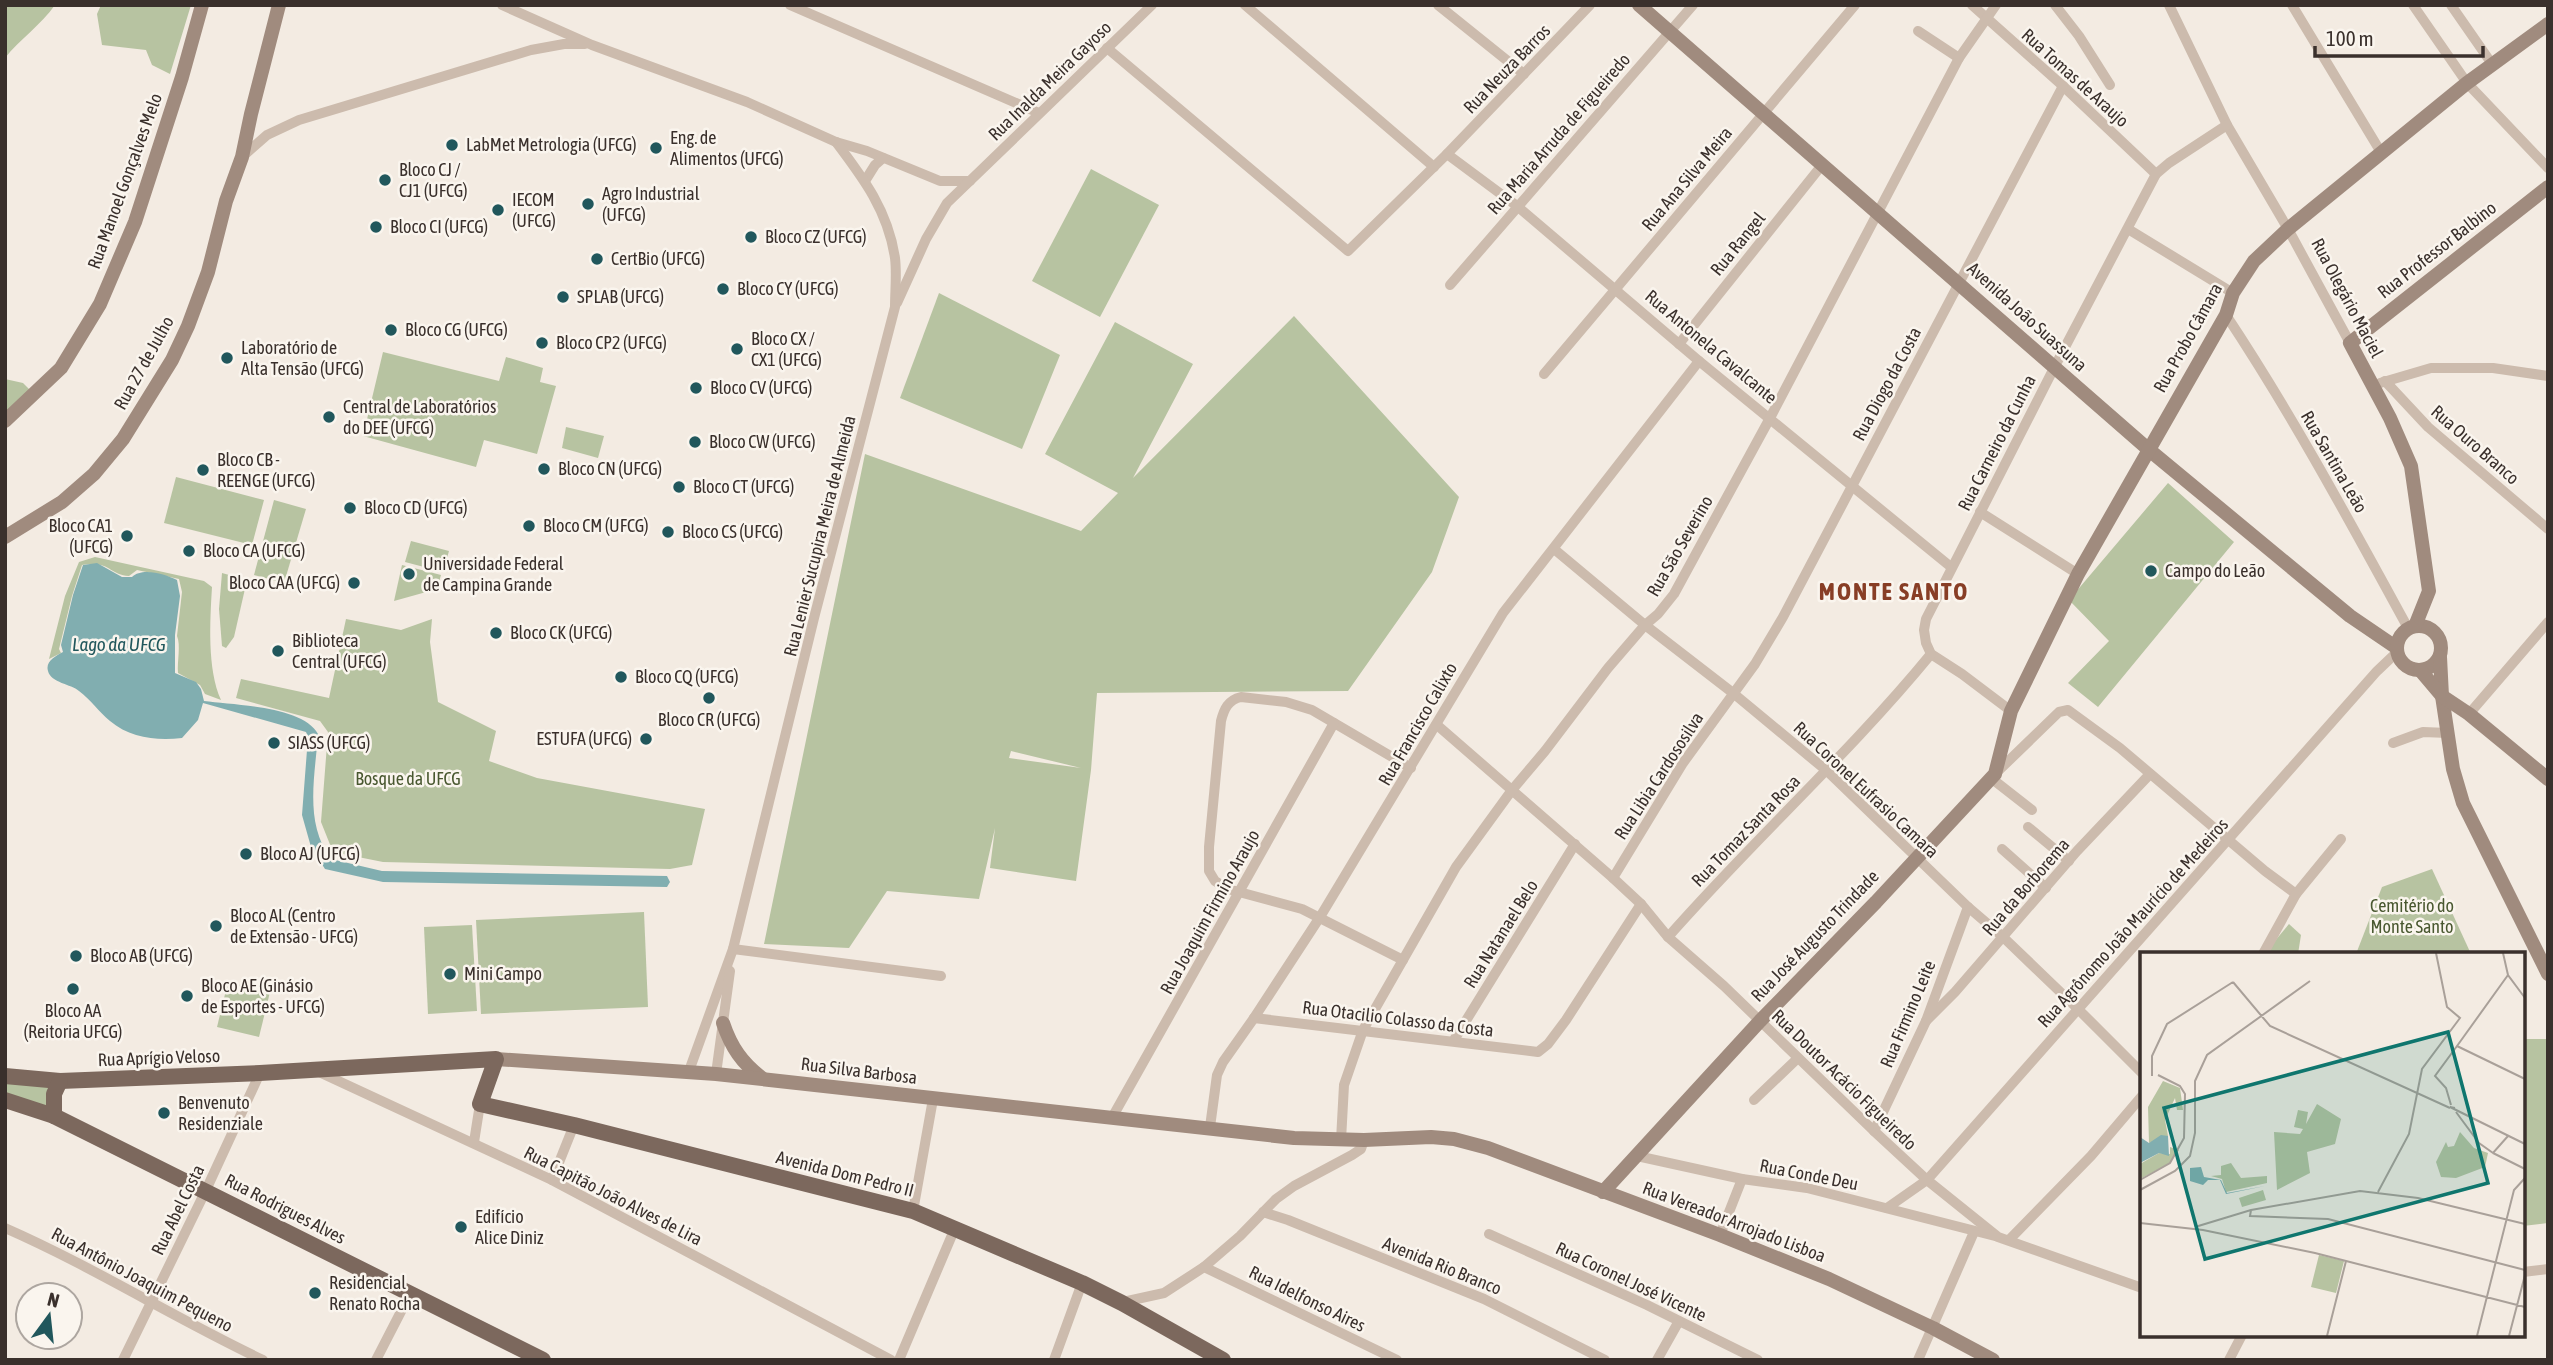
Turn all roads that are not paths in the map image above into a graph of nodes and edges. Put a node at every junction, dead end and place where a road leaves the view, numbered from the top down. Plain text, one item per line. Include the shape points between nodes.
1 (202, 5) edge
2 (279, 5) edge
3 (502, 5) edge
4 (790, 5) edge
5 (1245, 5) edge
6 (1438, 5) edge
7 (1590, 5) edge
8 (1639, 5) edge
9 (1693, 5) edge
10 (1855, 5) edge
11 (1972, 5) edge
12 (1996, 5) edge
13 (2055, 5) edge
14 (2169, 5) edge
15 (2292, 5) edge
16 (2413, 5) edge
17 (2451, 5) edge
18 (1150, 6) edge
19 (1985, 18) junction
20 (2548, 24) edge
21 (1918, 31) dead end
22 (1670, 32) junction
23 (592, 45) junction
24 (1107, 48) junction
25 (1959, 58) junction
26 (2492, 64) junction
27 (1524, 74) junction
28 (2467, 83) junction
29 (2110, 85) dead end
30 (2063, 86) junction
31 (1039, 113) junction
32 (1762, 114) junction
33 (2227, 125) junction
34 (836, 142) junction
35 (2382, 154) junction
36 (1447, 155) junction
37 (242, 157) junction
38 (883, 158) junction
39 (1822, 165) junction
40 (1434, 167) junction
41 (2548, 168) edge
42 (2156, 174) junction
43 (970, 180) junction
44 (865, 181) junction
45 (940, 181) junction
46 (2548, 187) edge
47 (947, 203) junction
48 (1517, 206) junction
49 (1878, 214) junction
50 (2128, 229) junction
51 (2288, 229) junction
52 (895, 261) junction
53 (915, 266) junction
54 (1958, 282) junction
55 (1450, 285) dead end
56 (1616, 288) junction
57 (2233, 293) junction
58 (895, 307) junction
59 (2226, 315) junction
60 (2350, 343) junction
61 (1679, 344) junction
62 (1699, 361) junction
63 (2054, 368) junction
64 (1544, 374) dead end
65 (2548, 376) edge
66 (2378, 384) junction
67 (1770, 418) junction
68 (5, 421) edge
69 (2148, 449) junction
70 (1852, 485) junction
71 (1980, 512) junction
72 (2548, 529) edge
73 (5, 537) edge
74 (1554, 549) junction
75 (1951, 567) junction
76 (2078, 574) junction
77 (2548, 621) edge
78 (1645, 625) junction
79 (2412, 627) junction
80 (2397, 650) junction
81 (1931, 654) junction
82 (2440, 657) junction
83 (2420, 670) junction
84 (1733, 693) junction
85 (2442, 696) junction
86 (2011, 711) junction
87 (2469, 714) junction
88 (1334, 723) junction
89 (1437, 725) junction
90 (2448, 733) junction
91 (2393, 743) dead end
92 (1411, 768) junction
93 (1827, 771) junction
94 (2150, 774) junction
95 (1993, 776) junction
96 (2548, 779) edge
97 (1512, 790) junction
98 (2032, 810) dead end
99 (2028, 827) dead end
100 (2341, 838) dead end
101 (2229, 839) junction
102 (1575, 844) junction
103 (2002, 849) dead end
104 (1917, 858) junction
105 (2069, 861) junction
106 (1613, 878) junction
107 (2046, 888) junction
108 (1240, 891) junction
109 (2296, 894) junction
110 (1642, 904) junction
111 (1968, 907) junction
112 (1320, 917) junction
113 (1668, 937) junction
114 (2003, 937) junction
115 (733, 949) junction
116 (2264, 952) edge
117 (1403, 960) junction
118 (2548, 974) edge
119 (941, 976) dead end
120 (2078, 1009) junction
121 (1254, 1018) junction
122 (1760, 1021) junction
123 (1926, 1021) junction
124 (723, 1023) junction
125 (1363, 1030) junction
126 (1454, 1040) junction
127 (1798, 1058) junction
128 (496, 1059) junction
129 (315, 1070) junction
130 (689, 1071) junction
131 (2140, 1071) edge
132 (260, 1073) junction
133 (716, 1074) junction
134 (5, 1076) edge
135 (763, 1079) junction
136 (60, 1081) junction
137 (2140, 1098) edge
138 (933, 1099) junction
139 (5, 1100) edge
140 (1754, 1100) dead end
141 (480, 1104) junction
142 (54, 1116) junction
143 (1112, 1116) junction
144 (574, 1125) junction
145 (1210, 1127) junction
146 (1874, 1131) junction
147 (1454, 1139) joint
148 (1341, 1140) junction
149 (1364, 1140) junction
150 (474, 1142) junction
151 (1637, 1156) junction
152 (1742, 1179) junction
153 (552, 1180) junction
154 (1927, 1180) junction
155 (206, 1190) junction
156 (1603, 1192) junction
157 (1887, 1208) junction
158 (912, 1211) junction
159 (1263, 1212) junction
160 (5, 1228) edge
161 (955, 1228) junction
162 (1974, 1232) junction
163 (1489, 1234) dead end
164 (1720, 1235) junction
165 (1998, 1237) junction
166 (2009, 1240) junction
167 (1204, 1267) junction
168 (2548, 1269) edge
169 (2525, 1272) edge
170 (1082, 1283) junction
171 (2140, 1287) edge
172 (410, 1294) junction
173 (149, 1302) junction
174 (1122, 1303) junction
175 (1679, 1321) junction
176 (1933, 1328) junction
177 (2241, 1337) edge
178 (524, 1355) edge
179 (122, 1360) edge
180 (263, 1360) edge
181 (376, 1360) edge
182 (543, 1360) edge
183 (891, 1360) edge
184 (899, 1360) edge
185 (1054, 1360) edge
186 (1223, 1360) edge
187 (1397, 1360) edge
188 (1605, 1360) edge
189 (1657, 1360) edge
190 (1758, 1360) edge
191 (1917, 1360) edge
192 (1993, 1360) edge
193 (2229, 1360) edge

1 - 68 street, Rua Manoel Gonçalves Melo via 135,222 100,304 61,368
2 - 37 street, Rua 27 de Julho
3 - 23 street
4 - 31 street
5 - 40 street
6 - 27 street
7 - 27 street, Rua Neuza Barros
8 - 22 street, Avenida João Suassuna
9 - 22 street, Rua Maria Arruda de Figueiredo
10 - 32 street, Rua Ana Silva Meira
11 - 19 street, Rua Tomas de Araujo
12 - 19 street, Rua São Severino
13 - 29 street
14 - 33 street, Rua Olegário Maciel
15 - 35 street
16 - 28 street
17 - 26 street
18 - 24 street, Rua Inalda Meira Gayoso
19 - 25 street, Rua São Severino
19 - 30 street, Rua Tomas de Araujo
20 - 26 street, Rua Probo Câmara
21 - 25 street
22 - 32 street, Avenida João Suassuna
22 - 48 street, Rua Maria Arruda de Figueiredo
23 - 34 street via 747,102
23 - 37 street via 530,50 299,120 267,135
24 - 31 street, Rua Inalda Meira Gayoso
24 - 40 street, Rua Neuza Barros via 1349,251
25 - 49 street, Rua São Severino
26 - 28 street, Rua Probo Câmara
27 - 36 street, Rua Neuza Barros
28 - 35 street, Rua Probo Câmara
28 - 41 street
30 - 42 street, Rua Tomas de Araujo
30 - 54 street, Rua Diogo da Costa
31 - 43 street, Rua Inalda Meira Gayoso
32 - 39 street, Avenida João Suassuna
32 - 56 street, Rua Ana Silva Meira
33 - 42 street, Rua Carneiro da Cunha
33 - 51 street, Rua Olegário Maciel
34 - 38 street
34 - 44 street, Rua Lenier Sucupira Meira de Almeida
35 - 51 street, Rua Probo Câmara
36 - 40 street, Rua Neuza Barros
36 - 48 street, Rua Antonela Cavalcante
37 - 73 street, Rua 27 de Julho via 203,288 150,399 94,474 62,502
38 - 44 street
38 - 45 street
39 - 49 street, Avenida João Suassuna
39 - 61 street, Rua Rangel
42 - 50 street, Rua Carneiro da Cunha
43 - 45 street
43 - 47 street, Rua Inalda Meira Gayoso
44 - 52 street, Rua Lenier Sucupira Meira de Almeida via 885,216
45 - 47 street
46 - 60 street, Rua Professor Balbino
47 - 53 street, Rua Inalda Meira Gayoso
48 - 55 street, Rua Maria Arruda de Figueiredo
48 - 56 street, Rua Antonela Cavalcante
49 - 54 street, Avenida João Suassuna
49 - 67 street, Rua São Severino
50 - 57 street
50 - 63 street, Rua Carneiro da Cunha
51 - 57 street, Rua Probo Câmara via 2254,261
51 - 60 street, Rua Olegário Maciel
52 - 53 street
52 - 58 street, Rua Lenier Sucupira Meira de Almeida
53 - 58 street, Rua Inalda Meira Gayoso
54 - 63 street, Avenida João Suassuna
54 - 70 street, Rua Diogo da Costa
56 - 61 street, Rua Antonela Cavalcante
56 - 64 street, Rua Ana Silva Meira
57 - 59 street, Rua Probo Câmara
58 - 115 street, Rua Lenier Sucupira Meira de Almeida
59 - 69 street, Rua Probo Câmara
59 - 79 street, Rua Santina Leão
60 - 66 street, Rua Olegário Maciel
61 - 62 street, Rua Antonela Cavalcante
62 - 67 street, Rua Antonela Cavalcante
62 - 74 street, Rua Francisco Calixto
63 - 69 street, Avenida João Suassuna
63 - 71 street, Rua Carneiro da Cunha
65 - 66 street via 2493,368 2431,368
66 - 72 street, Rua Ouro Branco
66 - 79 street, Rua Olegário Maciel via 2411,466 2429,591
67 - 70 street, Rua Antonela Cavalcante
67 - 78 street, Rua São Severino via 1674,594
69 - 76 street, Rua Probo Câmara
69 - 80 street, Avenida João Suassuna via 2350,617
70 - 75 street, Rua Antonela Cavalcante
70 - 84 street, Rua Diogo da Costa via 1783,617
71 - 75 street, Rua Carneiro da Cunha
71 - 76 street
74 - 78 street, Rua Coronel Eufrasio Camara
74 - 89 street, Rua Francisco Calixto via 1503,613
75 - 81 street, Rua Carneiro da Cunha via 1926,619 1924,630
76 - 86 street, Rua Probo Câmara
77 - 87 street
78 - 84 street, Rua Coronel Eufrasio Camara
78 - 97 street, Rua São Severino
79 - 80 street via 2400,636
79 - 82 street via 2436,634
80 - 83 street via 2403,663
80 - 101 street, Rua Agrônomo João Maurício de Medeiros
81 - 86 street
81 - 93 street, Rua Tomaz Santa Rosa
82 - 83 street
82 - 85 street
83 - 85 street
84 - 93 street, Rua Coronel Eufrasio Camara
84 - 106 street, Rua Libia Cardososilva via 1683,763
85 - 87 street
85 - 90 street
86 - 95 street, Rua Probo Câmara
87 - 96 street
88 - 92 street
88 - 108 street, Rua Joaquim Firmino Araujo
88 - 108 street via 1298,704 1241,697 1224,710 1209,871 1219,885
89 - 92 street, Rua Francisco Calixto
89 - 97 street, Rua Doutor Acácio Figueiredo
90 - 91 street via 2423,732
90 - 118 street via 2463,803
92 - 112 street, Rua Francisco Calixto
93 - 104 street, Rua Coronel Eufrasio Camara
93 - 113 street, Rua Tomaz Santa Rosa
94 - 95 street, Rua José Augusto Trindade via 2068,710 2059,712
94 - 101 street
94 - 105 street, Rua da Borborema
95 - 98 street
95 - 104 street, Rua José Augusto Trindade
97 - 102 street, Rua Doutor Acácio Figueiredo
97 - 117 street, Rua São Severino via 1456,867
99 - 105 street
100 - 109 street
101 - 109 street
101 - 120 street, Rua Agrônomo João Maurício de Medeiros
102 - 106 street, Rua Doutor Acácio Figueiredo
102 - 126 street, Rua Natanael Belo
103 - 107 street
104 - 111 street, Rua Coronel Eufrasio Camara
104 - 122 street, Rua José Augusto Trindade
105 - 107 street, Rua da Borborema
106 - 110 street, Rua Doutor Acácio Figueiredo
107 - 114 street, Rua da Borborema
108 - 112 street
108 - 143 street, Rua Joaquim Firmino Araujo
109 - 116 street
110 - 113 street, Rua Doutor Acácio Figueiredo
110 - 126 street, Rua Otacilio Colasso da Costa via 1566,1020 1538,1052
111 - 114 street, Rua Coronel Eufrasio Camara
111 - 123 street, Rua Firmino Leite
112 - 117 street
112 - 121 street, Rua Francisco Calixto
113 - 122 street, Rua Doutor Acácio Figueiredo
114 - 120 street, Rua Coronel Eufrasio Camara
114 - 123 street, Rua da Borborema
115 - 119 street
115 - 124 street, Rua Lenier Sucupira Meira de Almeida
115 - 130 street, Rua Lenier Sucupira Meira de Almeida
117 - 125 street, Rua São Severino
120 - 131 street, Rua Coronel Eufrasio Camara
120 - 154 street, Rua Agrônomo João Maurício de Medeiros
121 - 125 street, Rua Otacilio Colasso da Costa
121 - 145 street, Rua Francisco Calixto via 1219,1069
122 - 127 street, Rua Doutor Acácio Figueiredo
122 - 151 street, Rua José Augusto Trindade
123 - 146 street, Rua Firmino Leite
124 - 133 street, Rua Lenier Sucupira Meira de Almeida
124 - 135 street via 737,1055
125 - 126 street, Rua Otacilio Colasso da Costa
125 - 148 street, Rua São Severino via 1344,1085
127 - 140 street
127 - 146 street, Rua Doutor Acácio Figueiredo
128 - 129 main road, Rua Silva Barbosa
128 - 130 street, Rua Silva Barbosa
128 - 141 main road
129 - 132 main road, Rua Silva Barbosa
129 - 150 street, Rua Capitão João Alves de Lira
130 - 133 street, Rua Silva Barbosa
132 - 136 main road, Rua Aprígio Veloso
132 - 155 street, Rua Abel Costa
133 - 135 street, Rua Silva Barbosa
134 - 136 main road
135 - 138 street, Rua Silva Barbosa
136 - 142 main road via 54,1094
137 - 166 street
138 - 143 street, Rua Silva Barbosa
138 - 158 street
139 - 142 main road, Rua Rodrigues Alves
141 - 144 main road, Avenida Dom Pedro II
141 - 150 street
142 - 155 main road, Rua Rodrigues Alves
143 - 145 street, Rua Silva Barbosa
144 - 153 street
144 - 158 main road, Avenida Dom Pedro II
145 - 148 street, Rua Silva Barbosa
146 - 154 street, Rua Doutor Acácio Figueiredo
147 - 149 street, Rua Silva Barbosa
147 - 156 street, Rua Vereador Arrojado Lisboa
148 - 149 street, Rua Silva Barbosa
149 - 159 street via 1361,1149 1294,1186
150 - 153 street, Rua Capitão João Alves de Lira
151 - 152 street, Rua Conde Deu
151 - 156 street, Rua José Augusto Trindade
152 - 157 street, Rua Conde Deu via 1807,1188
152 - 164 street
153 - 183 street, Rua Capitão João Alves de Lira
154 - 157 street, Rua Agrônomo João Maurício de Medeiros
154 - 165 street, Rua Doutor Acácio Figueiredo
155 - 172 main road, Rua Rodrigues Alves
155 - 173 street, Rua Abel Costa
156 - 164 street, Rua Vereador Arrojado Lisboa
157 - 162 street, Rua Conde Deu
158 - 161 main road, Avenida Dom Pedro II
159 - 167 street
159 - 188 street, Avenida Rio Branco via 1484,1299
160 - 173 street, Rua Antônio Joaquim Pequeno
161 - 170 main road, Avenida Dom Pedro II
161 - 184 street
162 - 165 street, Rua Conde Deu
162 - 176 street
163 - 175 street, Rua Coronel José Vicente
164 - 176 street, Rua Vereador Arrojado Lisboa
165 - 166 street, Rua Doutor Acácio Figueiredo
166 - 171 street, Rua Doutor Acácio Figueiredo
167 - 174 street via 1164,1293
167 - 187 street, Rua Idelfonso Aires
168 - 169 street
170 - 174 main road, Avenida Dom Pedro II
170 - 185 street
172 - 178 main road, Rua Rodrigues Alves
172 - 181 street
173 - 179 street, Rua Abel Costa
173 - 180 street, Rua Antônio Joaquim Pequeno
174 - 186 main road, Avenida Dom Pedro II
175 - 189 street
175 - 190 street, Rua Coronel José Vicente
176 - 191 street
176 - 192 street, Rua Vereador Arrojado Lisboa
177 - 193 street
178 - 182 main road, Rua Rodrigues Alves

